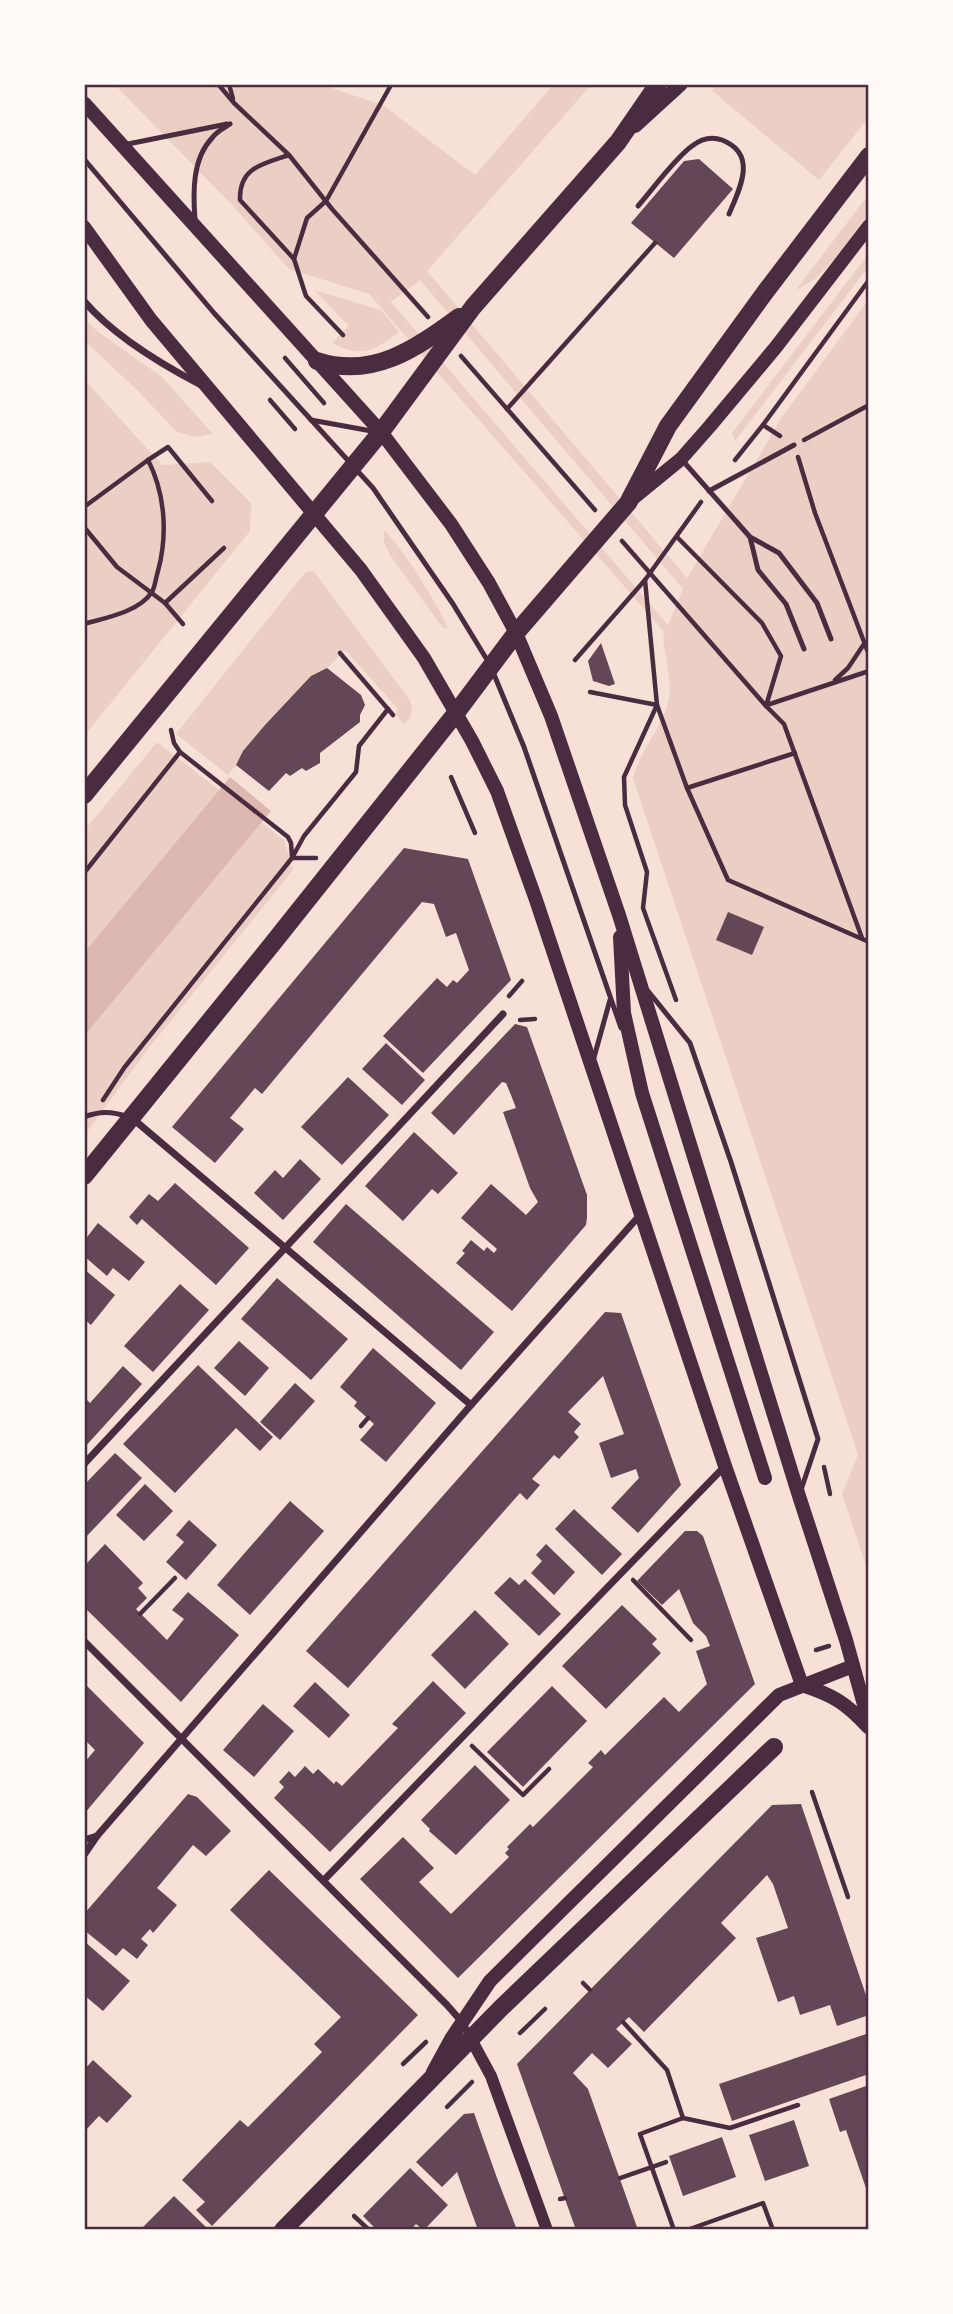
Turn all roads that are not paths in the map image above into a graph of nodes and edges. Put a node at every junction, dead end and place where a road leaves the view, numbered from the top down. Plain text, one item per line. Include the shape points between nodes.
1 (658, 84) edge
2 (681, 84) edge
3 (84, 103) edge
4 (618, 142) junction
5 (120, 145) junction
6 (869, 156) edge
7 (84, 159) edge
8 (638, 206) dead end
9 (729, 214) dead end
10 (869, 226) edge
11 (84, 228) edge
12 (196, 229) junction
13 (84, 301) edge
14 (473, 307) junction
15 (317, 361) junction
16 (212, 392) junction
17 (311, 420) junction
18 (381, 432) junction
19 (794, 445) road end
20 (681, 459) junction
21 (354, 465) junction
22 (709, 491) junction
23 (628, 503) junction
24 (313, 513) junction
25 (750, 537) junction
26 (516, 633) junction
27 (831, 639) dead end
28 (804, 649) dead end
29 (491, 666) junction
30 (456, 713) junction
31 (84, 795) edge
32 (619, 915) junction
33 (640, 981) junction
34 (610, 1000) junction
35 (503, 1014) dead end
36 (633, 1060) junction
37 (592, 1066) junction
38 (84, 1116) edge
39 (131, 1118) junction
40 (84, 1176) edge
41 (641, 1214) junction
42 (284, 1247) junction
43 (471, 1405) junction
44 (84, 1464) edge
45 (725, 1466) junction
46 (765, 1478) dead end
47 (799, 1496) junction
48 (84, 1641) edge
49 (853, 1666) junction
50 (802, 1685) junction
51 (869, 1726) edge
52 (182, 1738) junction
53 (774, 1747) dead end
54 (97, 1836) junction
55 (84, 1840) edge
56 (84, 1856) edge
57 (324, 1880) junction
58 (462, 2022) junction
59 (471, 2039) junction
60 (425, 2086) junction
61 (283, 2230) edge
62 (547, 2230) edge

1 - 4 main road
2 - 4 main road
3 - 5 main road
4 - 14 main road
5 - 12 main road
5 - 12 lane via 230,124 212,138 201,155 195,181
6 - 23 main road via 667,426
7 - 17 lane
8 - 9 lane via 691,147 715,138 736,148 743,158 744,174
10 - 20 main road via 776,347
11 - 16 main road via 151,320
12 - 15 main road
13 - 16 street via 157,362
14 - 15 main road via 422,344 383,361 354,368
14 - 18 main road
15 - 18 main road
16 - 24 main road
17 - 18 lane
17 - 21 lane
18 - 21 main road
18 - 26 main road via 450,524
19 - 22 lane
20 - 22 lane
20 - 23 main road
21 - 24 main road
21 - 29 lane via 401,525
22 - 25 lane
23 - 26 main road
24 - 30 main road via 387,605
24 - 31 main road
25 - 27 lane via 779,553 817,603
25 - 28 lane via 758,570 786,604
26 - 29 main road
26 - 32 main road via 551,716
29 - 30 main road
29 - 34 lane via 524,747
30 - 37 main road via 497,791 515,837
30 - 39 main road
32 - 33 main road
32 - 36 main road via 624,1013
33 - 47 main road
33 - 47 lane via 690,1042 806,1399 818,1439
34 - 36 lane
34 - 37 lane
35 - 42 street
36 - 46 main road
37 - 41 main road
38 - 39 lane via 113,1111
39 - 40 main road
39 - 42 street
41 - 43 street
41 - 45 main road
42 - 43 street
42 - 44 street
43 - 52 street
45 - 50 main road
45 - 57 street
47 - 49 main road
48 - 52 street
49 - 50 main road
49 - 51 main road
50 - 51 main road via 832,1695
50 - 58 main road via 779,1695 596,1875 490,1981
52 - 54 street
52 - 57 street
53 - 59 main road
54 - 55 street
54 - 56 street
57 - 58 street
58 - 59 street
58 - 60 main road
59 - 60 main road
59 - 62 street via 491,2076
60 - 61 main road

